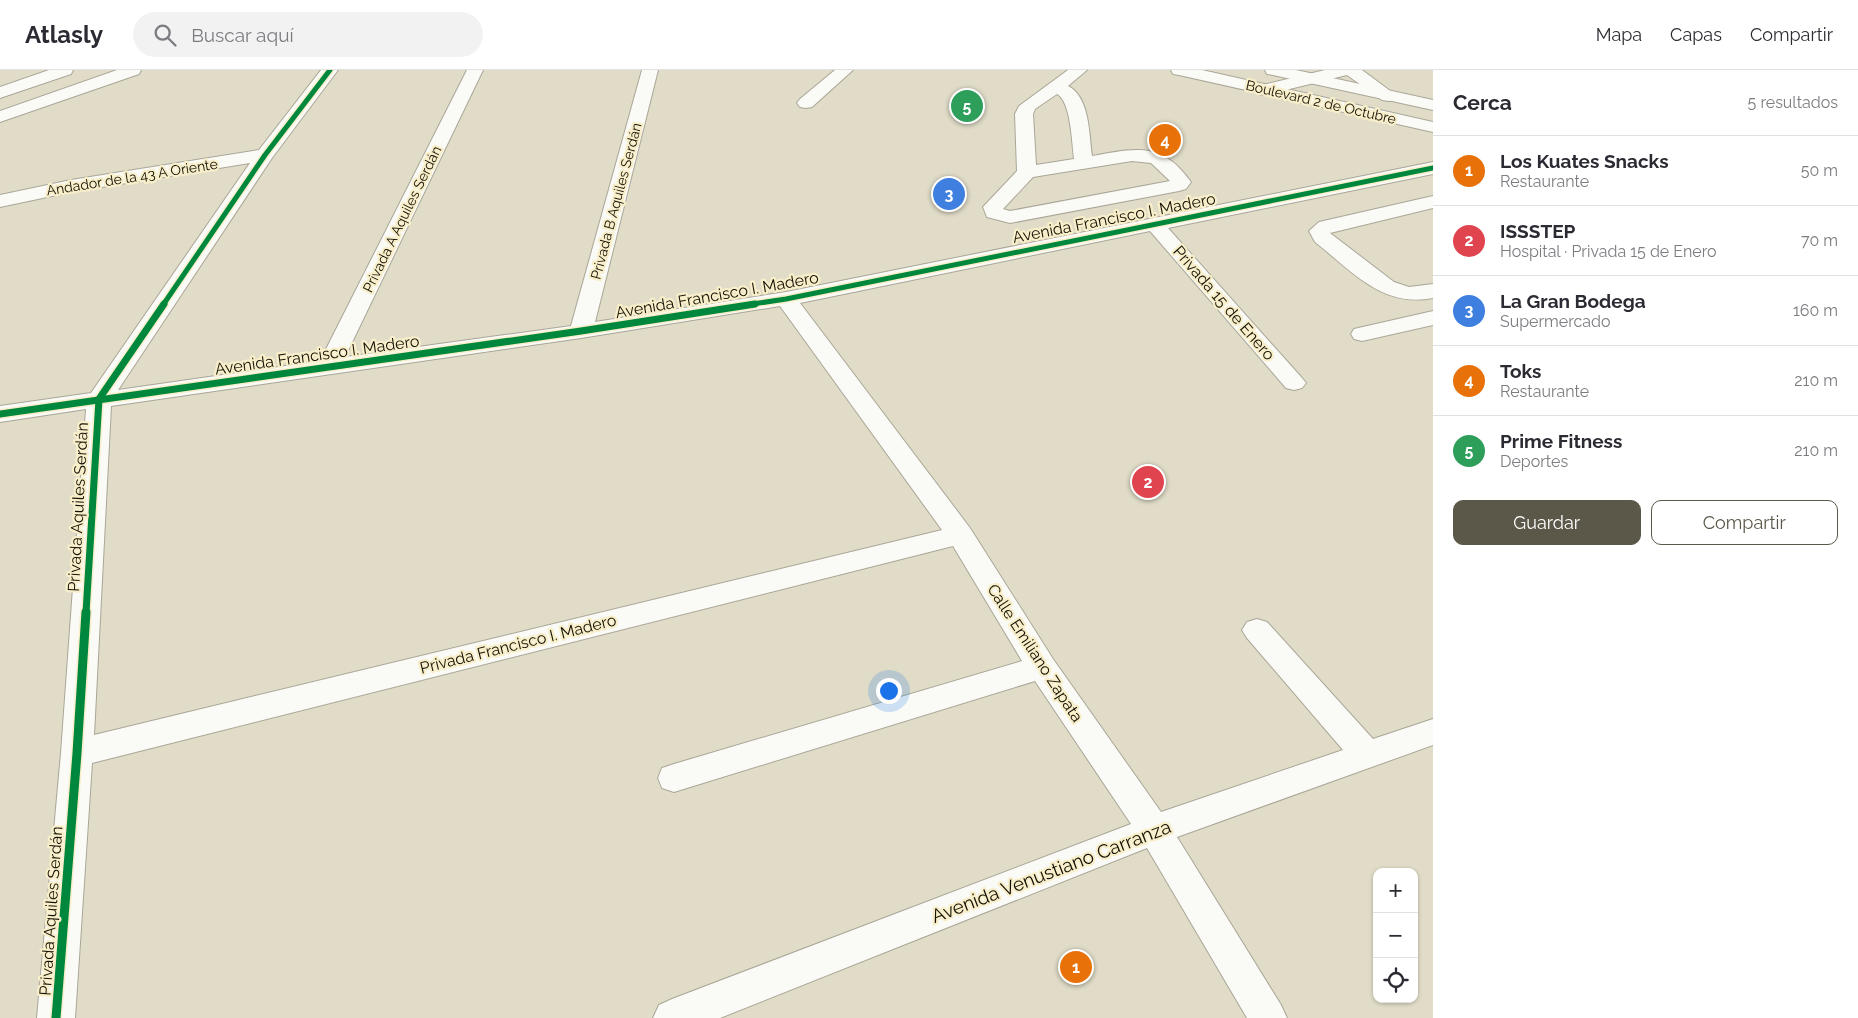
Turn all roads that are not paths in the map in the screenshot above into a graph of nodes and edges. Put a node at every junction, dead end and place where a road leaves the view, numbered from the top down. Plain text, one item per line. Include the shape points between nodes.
1 (133, 70) edge
2 (330, 70) edge
3 (475, 70) edge
4 (650, 70) edge
5 (845, 70) edge
6 (1079, 70) edge
7 (1179, 70) edge
8 (1273, 70) edge
9 (1345, 70) edge
10 (1351, 70) edge
11 (58, 71) edge
12 (1309, 78) junction
13 (1056, 87) junction
14 (1265, 90) junction
15 (0, 93) edge
16 (1388, 96) junction
17 (806, 103) dead end
18 (1433, 105) edge
19 (0, 117) edge
20 (1433, 127) edge
21 (265, 155) junction
22 (1084, 163) junction
23 (1433, 168) edge
24 (1027, 172) junction
25 (0, 201) edge
26 (1433, 202) edge
27 (1154, 224) junction
28 (1433, 291) edge
29 (786, 298) junction
30 (1433, 318) edge
31 (581, 331) junction
32 (1362, 334) dead end
33 (329, 367) junction
34 (1294, 383) dead end
35 (98, 400) junction
36 (0, 414) edge
37 (960, 535) junction
38 (1257, 630) dead end
39 (1042, 667) junction
40 (1433, 732) edge
41 (77, 753) junction
42 (1367, 755) junction
43 (674, 778) dead end
44 (1154, 830) junction
45 (56, 1018) edge
46 (672, 1018) edge
47 (1268, 1018) edge

1 - 19 street
2 - 21 street, Privada Aquiles Serdán
3 - 33 street, Privada A Aquiles Serdán
4 - 31 street, Privada B Aquiles Serdán
5 - 17 street
6 - 13 street
7 - 14 street, Boulevard 2 de Octubre
8 - 12 street, Boulevard 2 de Octubre
9 - 12 street
10 - 16 street
11 - 15 street
12 - 14 street
12 - 16 street, Boulevard 2 de Octubre
13 - 22 street via 1067,92 1075,105
13 - 24 street via 1028,106 1024,114
14 - 20 street, Boulevard 2 de Octubre
16 - 18 street, Boulevard 2 de Octubre
21 - 25 street, Andador de la 43 A Oriente via 70,186
21 - 35 street, Privada Aquiles Serdán
22 - 24 street
22 - 24 street via 1149,156 1160,161 1181,182 1179,186 1170,188 1010,218 994,213 993,207
23 - 27 street, Avenida Francisco I. Madero
26 - 28 street via 1326,226 1319,231 1322,238 1386,287 1408,295
27 - 29 street, Avenida Francisco I. Madero
27 - 34 street, Privada 15 de Enero
29 - 31 street, Avenida Francisco I. Madero
29 - 37 street, Calle Emiliano Zapata
30 - 32 street
31 - 33 street, Avenida Francisco I. Madero
33 - 35 street, Avenida Francisco I. Madero
35 - 36 street, Avenida Francisco I. Madero
35 - 41 street, Privada Aquiles Serdán
37 - 39 street, Calle Emiliano Zapata
37 - 41 street, Privada Francisco I. Madero
38 - 42 street
39 - 43 street
39 - 44 street, Calle Emiliano Zapata
40 - 42 street, Avenida Venustiano Carranza
41 - 45 street, Privada Aquiles Serdán
42 - 44 street, Avenida Venustiano Carranza
44 - 46 street, Avenida Venustiano Carranza
44 - 47 street, Calle Emiliano Zapata

